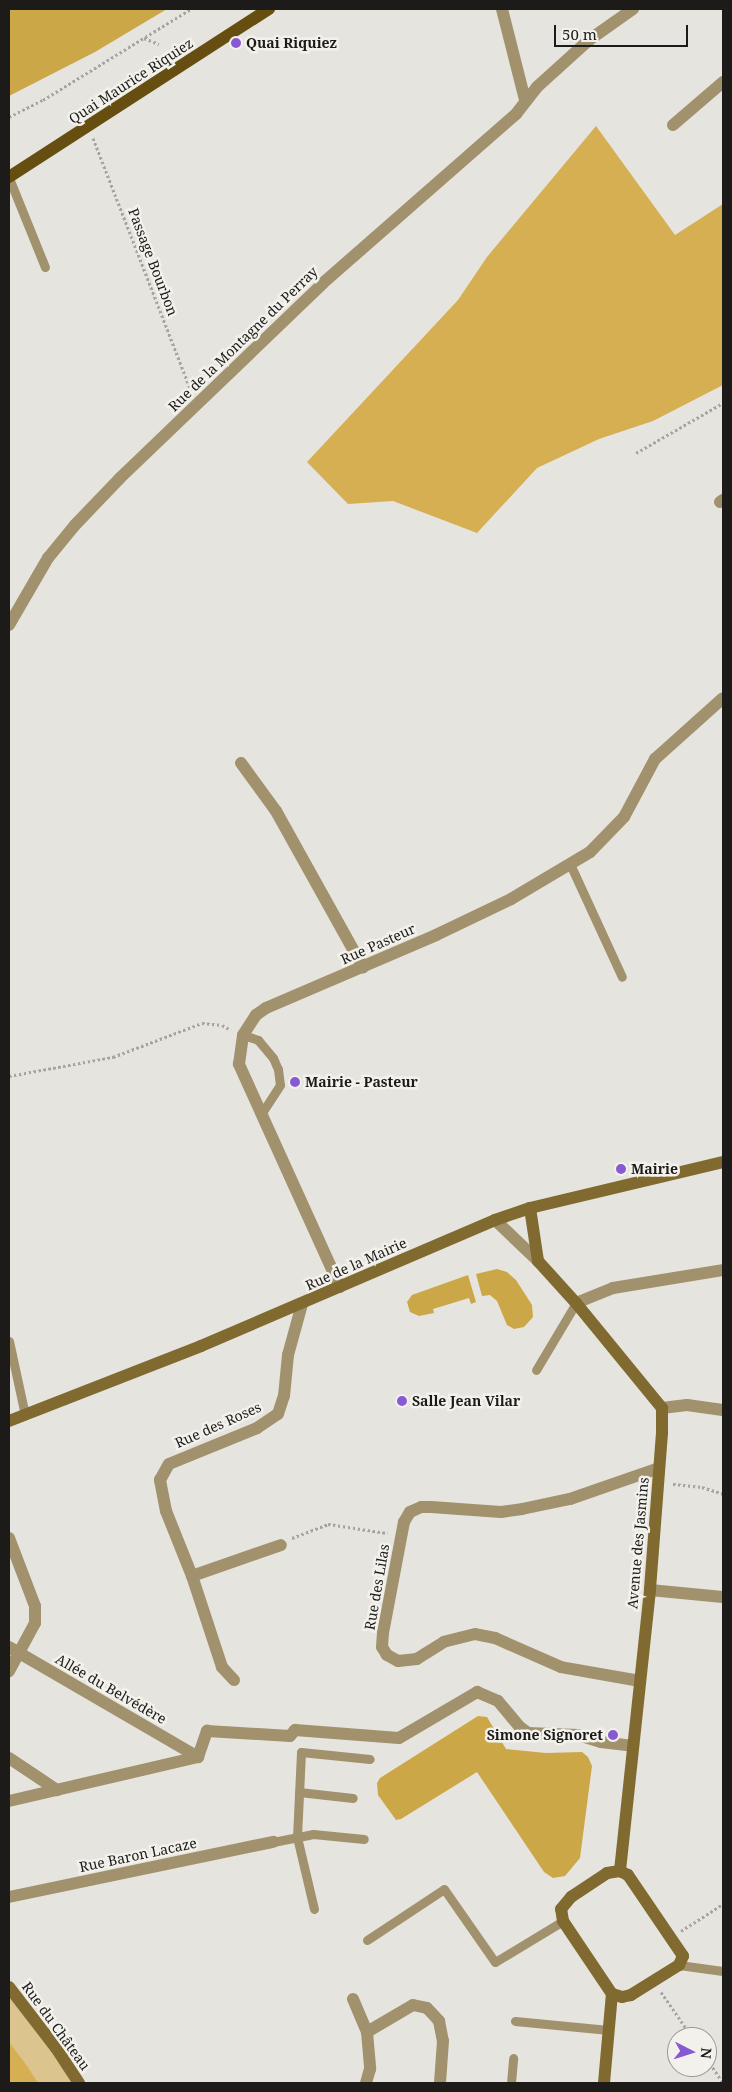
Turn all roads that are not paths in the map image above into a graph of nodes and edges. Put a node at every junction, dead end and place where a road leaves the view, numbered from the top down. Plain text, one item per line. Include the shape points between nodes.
1 (269, 9) edge
2 (502, 9) edge
3 (633, 9) edge
4 (723, 82) edge
5 (525, 100) junction
6 (673, 125) dead end
7 (9, 178) edge
8 (45, 267) dead end
9 (9, 625) edge
10 (723, 698) edge
11 (241, 763) dead end
12 (570, 864) junction
13 (363, 967) junction
14 (622, 977) dead end
15 (243, 1035) junction
16 (261, 1114) junction
17 (723, 1162) edge
18 (530, 1208) junction
19 (495, 1220) junction
20 (538, 1261) junction
21 (723, 1270) edge
22 (340, 1287) junction
23 (576, 1303) junction
24 (302, 1304) junction
25 (9, 1340) edge
26 (536, 1370) dead end
27 (662, 1408) junction
28 (723, 1410) edge
29 (25, 1414) junction
30 (9, 1421) edge
31 (659, 1468) junction
32 (9, 1538) edge
33 (281, 1545) road end
34 (192, 1576) junction
35 (650, 1590) junction
36 (723, 1598) edge
37 (14, 1650) edge
38 (9, 1671) edge
39 (234, 1680) dead end
40 (640, 1682) junction
41 (633, 1746) junction
42 (198, 1757) junction
43 (9, 1758) edge
44 (370, 1759) dead end
45 (57, 1790) junction
46 (299, 1792) junction
47 (353, 1798) dead end
48 (9, 1801) edge
49 (297, 1837) junction
50 (364, 1839) dead end
51 (273, 1842) joint
52 (620, 1871) junction
53 (9, 1897) edge
54 (314, 1909) dead end
55 (563, 1921) junction
56 (367, 1940) dead end
57 (679, 1965) junction
58 (723, 1971) edge
59 (9, 1987) edge
60 (612, 1994) junction
61 (354, 1999) dead end
62 (515, 2021) dead end
63 (609, 2030) junction
64 (367, 2032) junction
65 (513, 2058) dead end
66 (79, 2083) edge
67 (366, 2083) edge
68 (440, 2083) edge
69 (514, 2083) edge
70 (604, 2083) edge

1 - 7 main road, Quai Maurice Riquiez
2 - 5 street
3 - 5 street, Rue de la Montagne du Perray via 589,40
4 - 6 street
5 - 9 street, Rue de la Montagne du Perray via 516,114 322,283 161,437 75,525 48,558
7 - 8 lane
10 - 12 street, Rue Pasteur via 655,759 624,817 590,852
11 - 13 street via 276,811
12 - 13 street, Rue Pasteur via 511,899
12 - 14 lane
13 - 15 street, Rue Pasteur via 266,1008 256,1015
15 - 16 street, Rue Pasteur via 239,1064
15 - 16 lane via 258,1040 274,1058 278,1069 280,1085
16 - 22 street, Rue Pasteur
17 - 18 street, Rue de la Mairie
18 - 19 street, Rue de la Mairie
18 - 20 street
19 - 20 street
19 - 22 street, Rue de la Mairie
20 - 23 street
21 - 23 street via 613,1288
22 - 24 street, Rue de la Mairie
23 - 26 lane
23 - 27 street
24 - 29 street, Rue de la Mairie
24 - 34 street, Rue des Roses via 288,1355 284,1396 278,1414 257,1428 169,1464 160,1480 166,1512
25 - 29 lane
27 - 28 street via 687,1405
27 - 31 street, Avenue des Jasmins
29 - 30 street, Rue de la Mairie
31 - 35 street, Avenue des Jasmins
31 - 40 street, Rue des Lilas via 570,1499 522,1509 501,1512 420,1507 410,1512 401,1535 383,1632 382,1647 387,1655 398,1661 416,1659 444,1642 475,1634 495,1638 561,1667
32 - 37 street via 35,1606 35,1623
33 - 34 street
34 - 39 street, Rue des Roses via 222,1667
35 - 36 street
35 - 40 street, Avenue des Jasmins
37 - 38 street
37 - 42 street, Allée du Belvédère
40 - 41 street, Avenue des Jasmins
41 - 42 street via 578,1735 528,1732 498,1701 477,1692 400,1738 295,1730 290,1736 207,1731
41 - 52 street, Avenue des Jasmins
42 - 45 street
43 - 45 street
44 - 46 lane via 301,1752
45 - 48 street
46 - 47 lane
46 - 49 lane
49 - 50 lane via 313,1834
49 - 51 lane
49 - 54 lane
51 - 53 street, Rue Baron Lacaze
52 - 55 street via 607,1873 571,1897 560,1909
52 - 57 street via 628,1875 683,1956
55 - 56 lane via 495,1962 444,1889
55 - 60 street
57 - 58 lane
57 - 60 street via 631,1995
59 - 66 street, Rue du Château
60 - 63 street
61 - 64 street
62 - 63 lane
63 - 70 street
64 - 67 street via 370,2068
64 - 68 street via 413,2005 427,2008 439,2021 443,2041
65 - 69 lane

